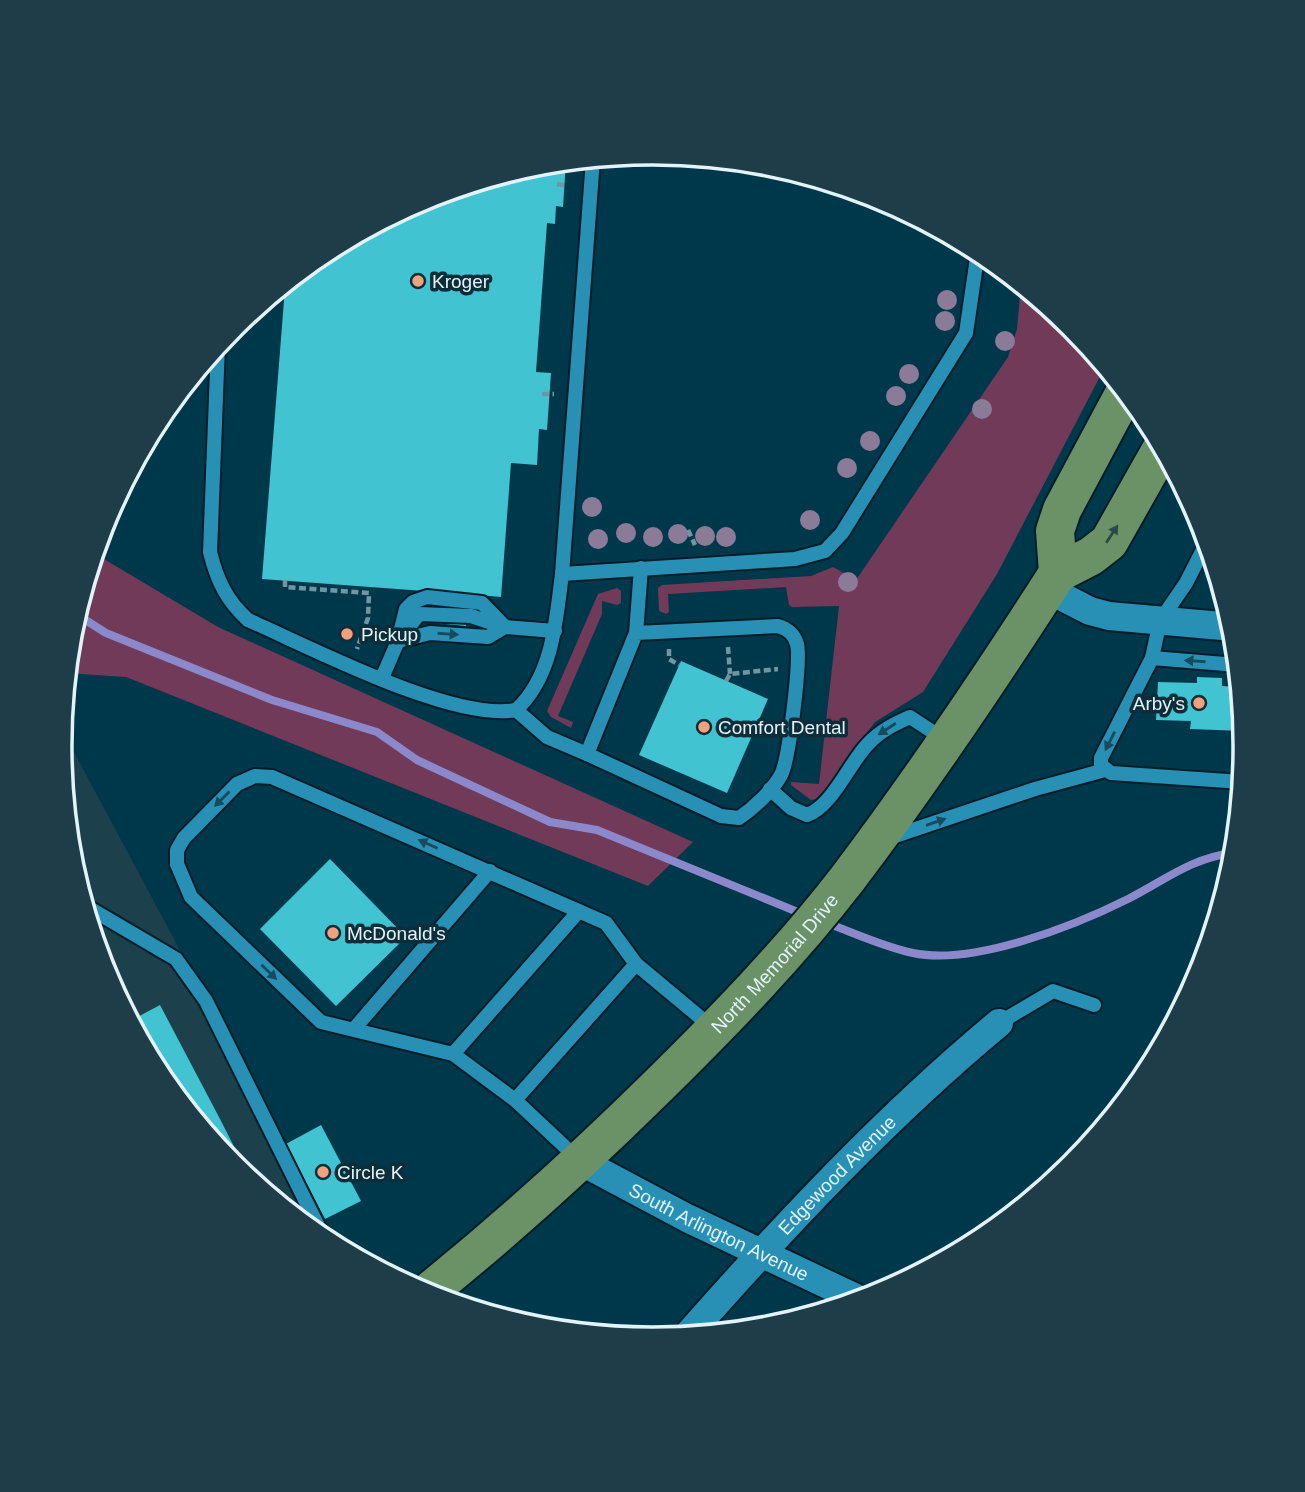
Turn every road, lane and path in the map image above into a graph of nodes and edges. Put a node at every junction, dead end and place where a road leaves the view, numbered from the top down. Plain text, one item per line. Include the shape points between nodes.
1 (592, 168) edge
2 (557, 184) dead end
3 (564, 185) dead end
4 (976, 264) edge
5 (217, 362) edge
6 (542, 394) dead end
7 (554, 394) dead end
8 (1120, 401) edge
9 (1156, 458) edge
10 (1200, 555) edge
11 (641, 568) junction
12 (562, 574) junction
13 (285, 580) dead end
14 (1052, 581) junction
15 (1160, 621) junction
16 (1220, 626) edge
17 (505, 627) junction
18 (555, 631) junction
19 (636, 632) junction
20 (398, 640) junction
21 (357, 649) dead end
22 (1152, 658) junction
23 (1227, 663) edge
24 (796, 667) junction
25 (382, 678) junction
26 (726, 681) dead end
27 (516, 710) junction
28 (945, 740) junction
29 (587, 754) junction
30 (1105, 771) junction
31 (1232, 781) edge
32 (770, 789) junction
33 (871, 844) junction
34 (490, 872) junction
35 (579, 911) junction
36 (97, 913) edge
37 (636, 964) junction
38 (1094, 1005) dead end
39 (999, 1023) joint
40 (354, 1029) junction
41 (715, 1030) junction
42 (453, 1054) junction
43 (515, 1100) junction
44 (580, 1161) junction
45 (314, 1218) edge
46 (760, 1253) junction
47 (437, 1285) edge
48 (846, 1293) edge
49 (696, 1325) edge

1 - 12 lane
2 - 3 path
4 - 11 lane via 966,333 842,533 825,551 795,559
5 - 25 lane via 210,526 216,577 248,620
6 - 7 path
8 - 14 main road via 1062,510 1055,531
14 -> 9 main road, North Memorial Drive via 1109,542
10 - 15 lane
11 - 12 lane
11 - 19 lane
12 - 18 lane
13 - 21 path via 285,587 369,593 368,618
14 - 15 street via 1090,611
14 - 28 main road, North Memorial Drive
15 - 16 street
15 - 22 lane
17 - 18 lane
20 -> 17 lane via 430,633 488,637
17 - 20 lane via 482,603 427,597 406,609
18 - 27 lane via 535,687
19 - 24 lane via 778,626 786,628 796,641
19 - 29 lane
20 - 25 lane
23 -> 22 lane
22 -> 30 lane via 1101,758
24 - 26 path via 730,674
24 - 32 lane via 785,766
25 - 27 lane via 456,706
27 - 29 lane via 547,737
28 -> 32 lane via 910,717 893,724 866,745 820,808 807,815
28 - 33 main road, North Memorial Drive
29 - 32 lane via 734,819
30 - 31 lane
33 -> 30 lane via 1035,789
33 - 41 main road, North Memorial Drive via 848,877
34 - 35 lane
34 - 40 lane
34 -> 40 lane via 272,777 255,776 237,784 184,838 177,850 177,864 191,897 320,1022
35 - 37 lane via 606,923
35 - 42 lane
36 - 45 lane via 176,959 206,1001
37 - 41 lane
37 - 43 lane
38 - 39 lane via 1053,991
39 - 46 street, Edgewood Avenue via 936,1075
40 - 42 lane
41 - 44 main road, North Memorial Drive
42 - 43 lane
43 - 44 lane
44 - 46 street, South Arlington Avenue
44 - 47 main road, North Memorial Drive
46 - 48 street, South Arlington Avenue
46 - 49 street, Edgewood Avenue

